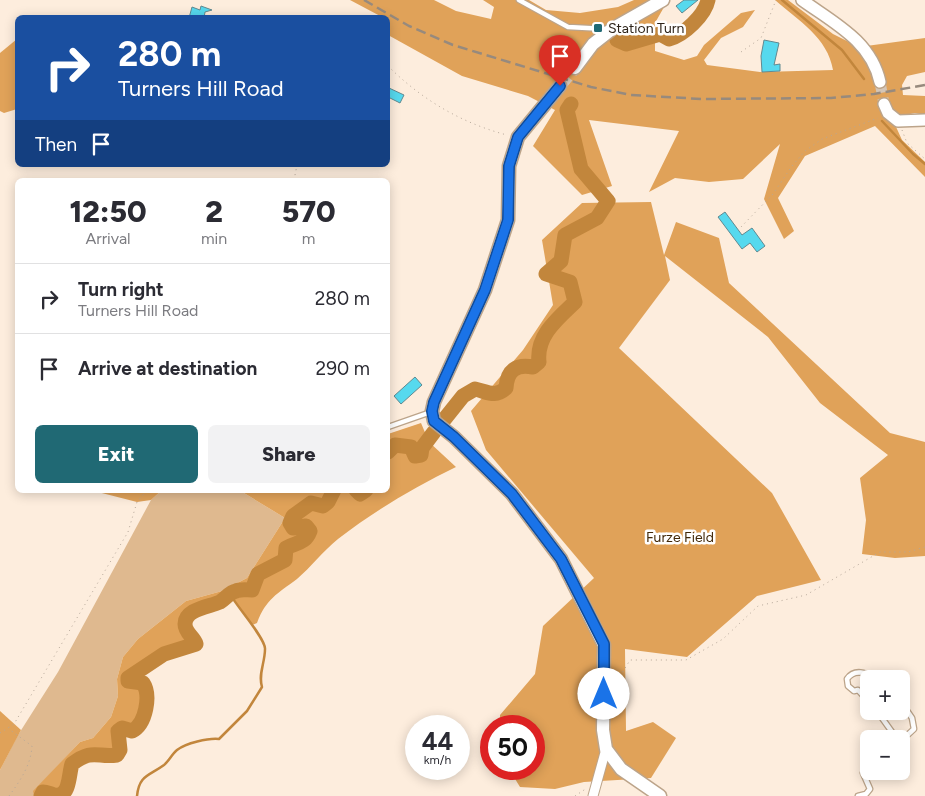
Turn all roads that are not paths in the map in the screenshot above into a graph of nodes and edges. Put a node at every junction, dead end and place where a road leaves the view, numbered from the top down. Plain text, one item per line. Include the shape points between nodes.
1 (520, 0) edge
2 (663, 0) edge
3 (802, 0) edge
4 (612, 30) junction
5 (575, 68) tunnel mouth
6 (880, 82) tunnel mouth
7 (560, 86) tunnel mouth
8 (886, 108) tunnel mouth
9 (925, 120) edge
10 (432, 411) junction
11 (390, 426) edge
12 (860, 672) edge
13 (860, 692) edge
14 (910, 715) edge
15 (910, 732) edge
16 (606, 749) junction
17 (866, 780) edge
18 (593, 796) edge
19 (660, 796) edge
20 (858, 796) edge

1 - 4 lane via 568,27
2 - 4 main road
3 - 6 street via 861,43 874,63
4 - 5 main road via 593,44
7 - 10 main road via 518,137 509,166 508,220 485,290
8 - 9 street via 902,122
10 - 11 lane
10 - 16 main road via 434,421 512,494 561,559 604,644 603,730
12 - 13 lane via 850,675 846,682
14 - 15 lane via 914,728
16 - 18 street
16 - 19 main road via 621,769
17 - 20 lane via 870,789

